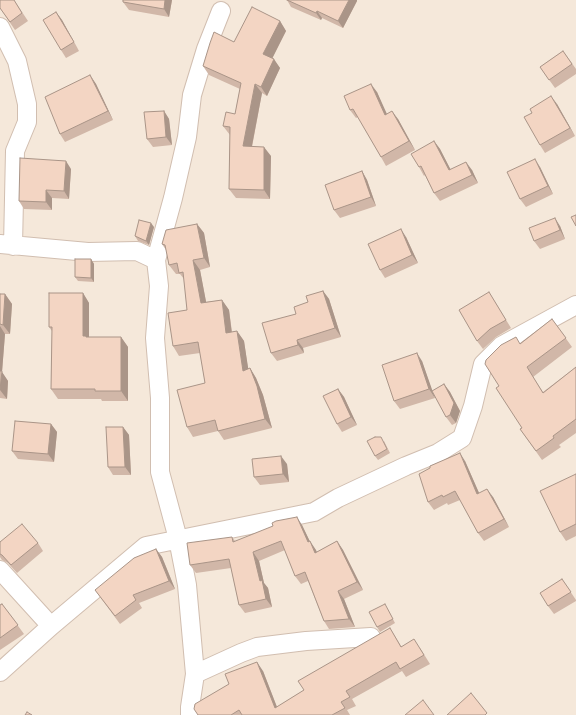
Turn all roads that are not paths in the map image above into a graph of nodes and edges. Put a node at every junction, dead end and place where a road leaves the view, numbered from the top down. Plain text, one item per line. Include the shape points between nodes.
1 (220, 11) dead end
2 (0, 27) edge
3 (7, 245) edge
4 (156, 260) junction
5 (576, 305) edge
6 (178, 539) junction
7 (0, 570) edge
8 (51, 626) junction
9 (371, 637) edge
10 (0, 672) edge
11 (195, 674) junction
12 (190, 715) edge

1 - 4 street via 192,95 185,146
2 - 3 street via 16,61 27,104 27,122 15,151
3 - 4 street via 88,252 137,251
4 - 6 street via 159,286 155,338 160,398 160,472
5 - 6 street via 501,346 483,364 462,438 438,453 314,512
6 - 8 street via 146,546
6 - 11 street via 187,585
7 - 8 street
8 - 10 street
9 - 11 street via 257,647
11 - 12 street

